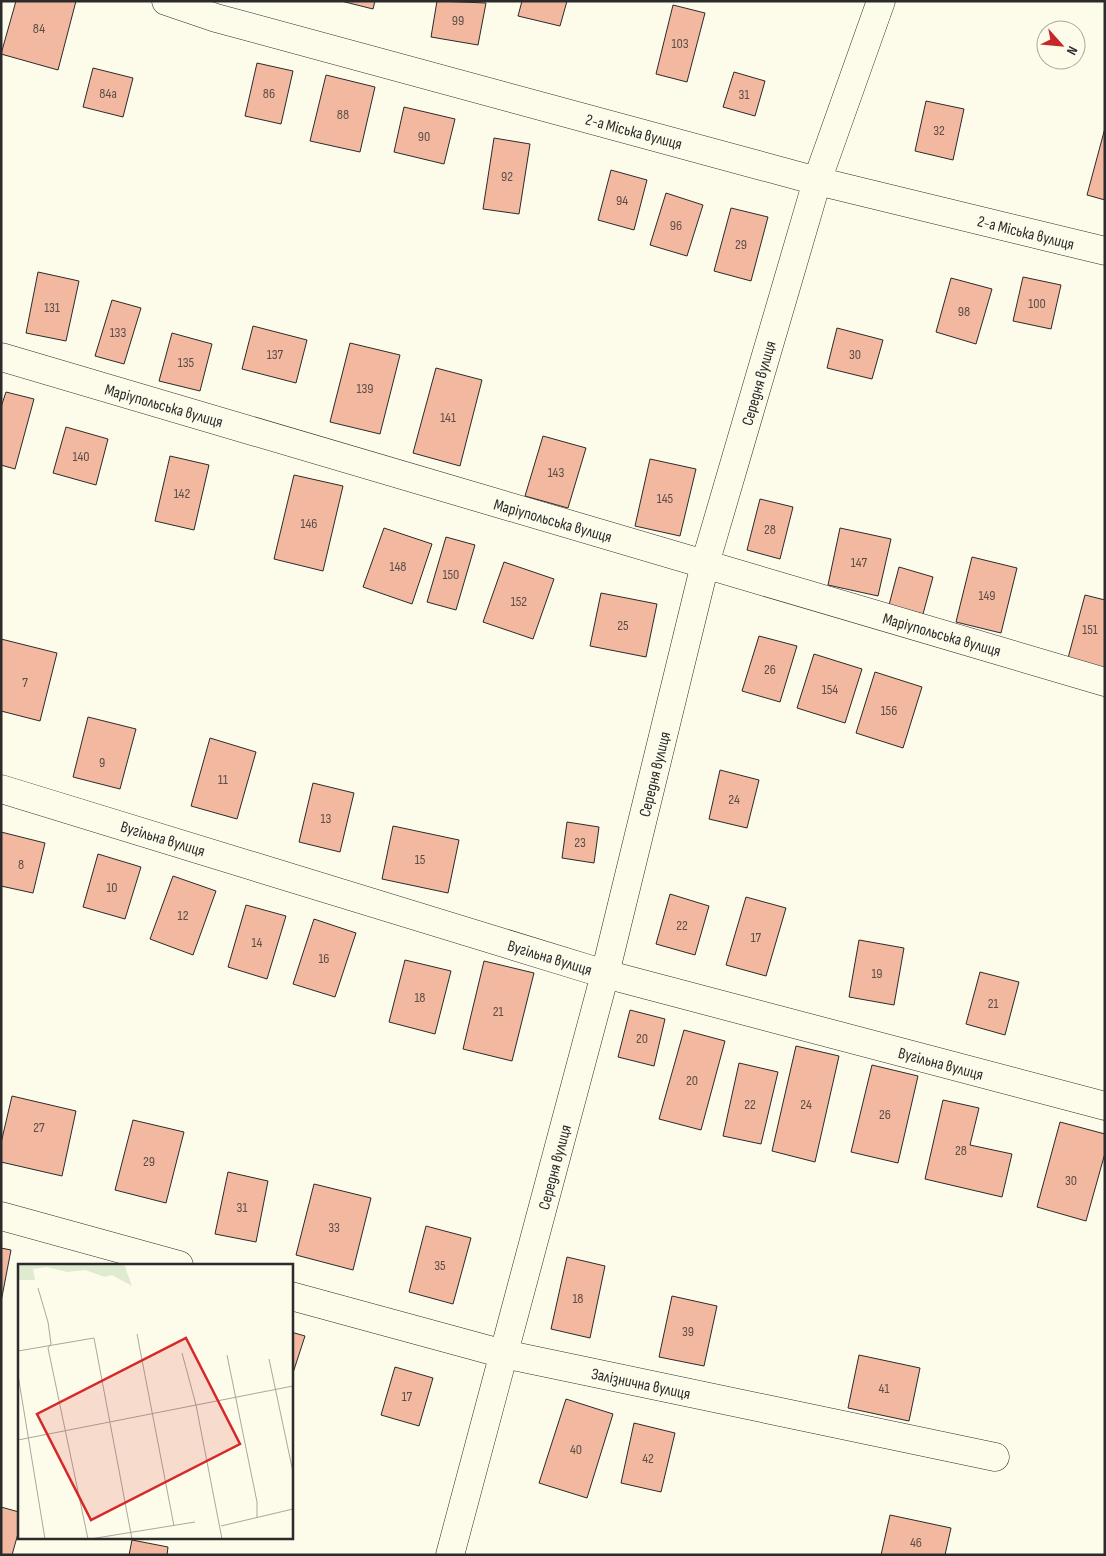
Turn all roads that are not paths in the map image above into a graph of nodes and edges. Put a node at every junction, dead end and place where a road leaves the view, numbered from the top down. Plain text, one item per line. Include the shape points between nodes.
1 (166, 1) edge
2 (882, 1) edge
3 (817, 181) junction
4 (1105, 250) edge
5 (1, 357) edge
6 (705, 564) junction
7 (1105, 682) edge
8 (1, 789) edge
9 (605, 974) junction
10 (1105, 1106) edge
11 (1, 1216) edge
12 (175, 1264) edge
13 (292, 1296) edge
14 (504, 1354) junction
15 (995, 1457) dead end
16 (450, 1555) edge

1 - 3 street, 2-а Міська вулиця via 226,21
2 - 3 street, Середня вулиця
3 - 4 street, 2-а Міська вулиця
3 - 6 street, Середня вулиця
5 - 6 street, Маріупольська вулиця
6 - 7 street, Маріупольська вулиця
6 - 9 street, Середня вулиця
8 - 9 street, Вугільна вулиця
9 - 10 street, Вугільна вулиця
9 - 14 street, Середня вулиця
11 - 12 street
13 - 14 street, Залізнична вулиця
14 - 15 street, Залізнична вулиця
14 - 16 street, Середня вулиця

